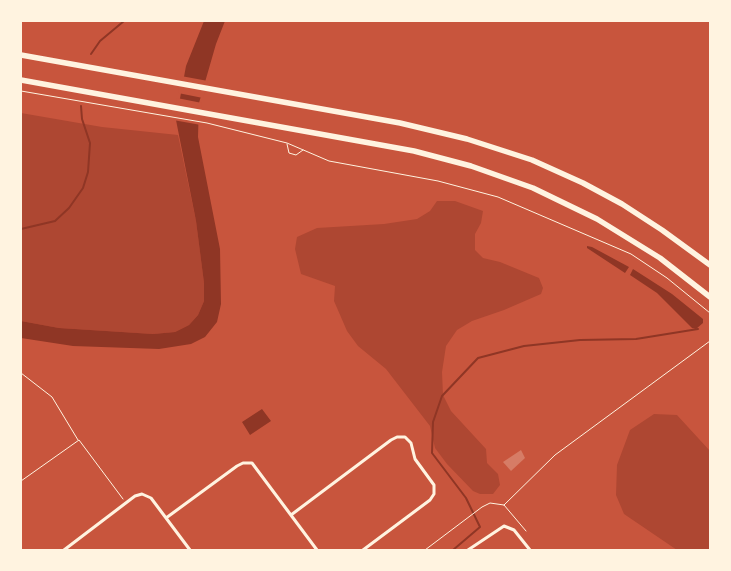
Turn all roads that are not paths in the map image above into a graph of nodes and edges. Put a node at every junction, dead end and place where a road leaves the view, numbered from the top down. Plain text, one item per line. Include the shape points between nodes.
1 (21, 55) edge
2 (21, 80) edge
3 (710, 265) edge
4 (710, 297) edge
5 (291, 515) junction
6 (166, 518) junction
7 (64, 550) edge
8 (190, 550) edge
9 (318, 550) edge
10 (363, 550) edge
11 (468, 550) edge
12 (530, 550) edge

1 - 3 highway via 436,130 500,148 556,170 622,204 670,234
2 - 4 highway via 414,151 504,177 597,219 660,258
5 - 6 street via 256,467 248,463 237,466
5 - 9 street
5 - 10 street via 397,436 405,437 411,443 415,459 434,485 434,494
6 - 7 street via 146,494 138,494
6 - 8 street
11 - 12 street via 502,526 513,528

